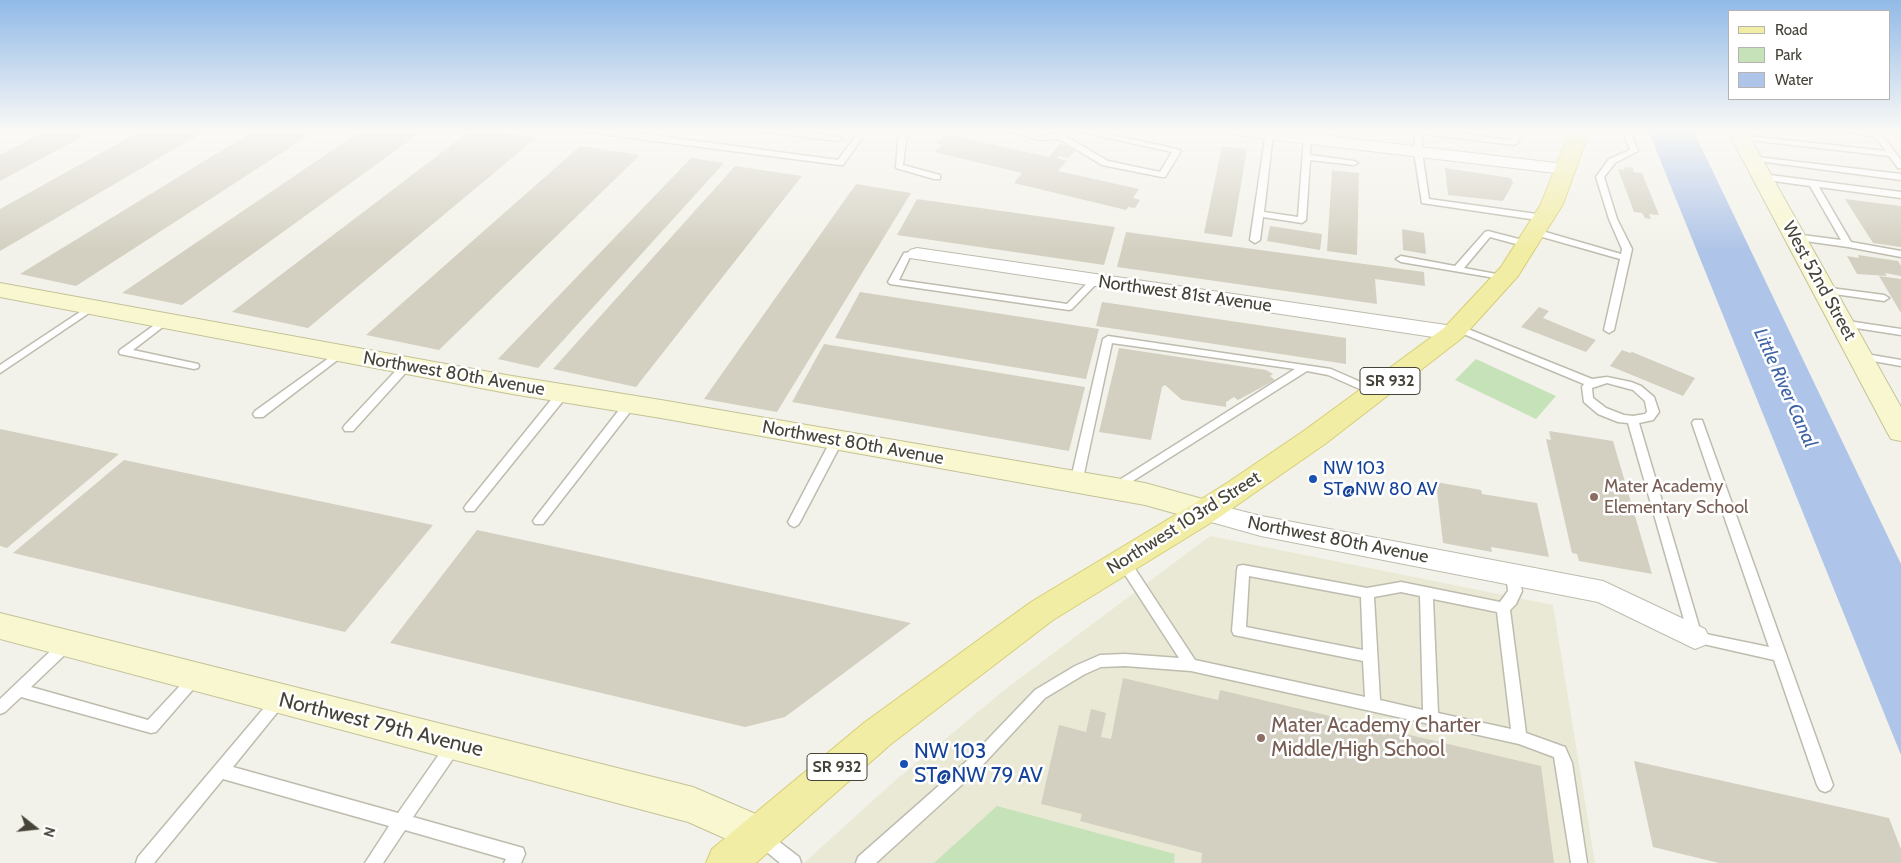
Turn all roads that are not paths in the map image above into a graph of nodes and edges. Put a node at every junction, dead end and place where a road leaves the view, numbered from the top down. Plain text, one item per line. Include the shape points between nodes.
1 (914, 170) edge
2 (1140, 170) edge
3 (1165, 170) edge
4 (1264, 170) edge
5 (1305, 170) edge
6 (1421, 170) edge
7 (1564, 170) edge
8 (1605, 170) edge
9 (1757, 170) edge
10 (1764, 170) edge
11 (1793, 170) edge
12 (937, 177) dead end
13 (1901, 177) edge
14 (1813, 184) junction
15 (1901, 195) edge
16 (1259, 214) junction
17 (1535, 231) junction
18 (1794, 237) junction
19 (1255, 240) dead end
20 (1848, 244) junction
21 (917, 254) joint
22 (1901, 254) edge
23 (1625, 258) junction
24 (1400, 259) dead end
25 (1458, 269) junction
26 (1504, 278) junction
27 (1095, 280) junction
28 (1823, 290) junction
29 (2, 292) edge
30 (1884, 298) dead end
31 (92, 307) junction
32 (164, 321) junction
33 (1841, 323) junction
34 (1609, 330) dead end
35 (1456, 331) junction
36 (1901, 332) edge
37 (340, 353) junction
38 (1860, 356) junction
39 (1901, 363) edge
40 (194, 366) dead end
41 (406, 366) junction
42 (1305, 367) junction
43 (0, 370) edge
44 (1591, 383) junction
45 (1376, 392) junction
46 (563, 393) junction
47 (630, 404) junction
48 (259, 414) dead end
49 (1632, 420) junction
50 (1897, 420) edge
51 (1698, 423) dead end
52 (349, 428) dead end
53 (837, 440) junction
54 (1076, 483) junction
55 (1114, 489) junction
56 (470, 508) dead end
57 (1206, 511) junction
58 (538, 521) dead end
59 (794, 522) dead end
60 (1123, 562) junction
61 (1512, 574) junction
62 (1426, 592) junction
63 (1368, 593) junction
64 (1503, 608) junction
65 (0, 626) edge
66 (1695, 637) junction
67 (67, 644) junction
68 (1779, 654) junction
69 (1370, 657) junction
70 (1191, 666) junction
71 (196, 677) junction
72 (18, 690) junction
73 (280, 699) junction
74 (1372, 705) junction
75 (0, 708) edge
76 (1431, 718) junction
77 (1519, 737) junction
78 (455, 744) junction
79 (221, 770) junction
80 (1825, 786) dead end
81 (402, 822) junction
82 (758, 834) junction
83 (144, 863) edge
84 (373, 863) edge
85 (512, 863) edge
86 (726, 863) edge
87 (793, 863) edge
88 (864, 863) edge
89 (1579, 863) edge

1 - 12 lane
2 - 3 lane via 1162,175
4 - 16 lane
5 - 16 lane via 1302,220
6 - 17 lane via 1425,201
7 - 17 main road, Northwest 103rd Street / SR 932 via 1552,204
8 - 23 lane via 1600,177 1613,219 1627,249
9 - 18 street, West 52nd Street
10 - 14 lane
11 - 13 lane
14 - 15 lane
14 - 20 lane
16 - 19 lane
17 - 23 lane
17 - 25 lane via 1488,234
17 - 26 main road, Northwest 103rd Street / SR 932
18 - 20 lane
18 - 28 street, West 52nd Street
20 - 22 lane
21 - 27 street, Northwest 81st Avenue
21 - 27 lane via 906,255 892,282 1069,307
23 - 34 lane
24 - 25 lane
25 - 26 lane
26 - 35 main road, Northwest 103rd Street / SR 932
27 - 35 street, Northwest 81st Avenue
28 - 30 lane
28 - 33 street, West 52nd Street
29 - 31 street, Northwest 80th Avenue
31 - 32 street, Northwest 80th Avenue
31 - 43 lane
32 - 37 street, Northwest 80th Avenue
32 - 40 lane via 124,352
33 - 36 lane
33 - 38 street, West 52nd Street
35 - 44 lane
35 - 45 main road, Northwest 103rd Street / SR 932
37 - 41 street, Northwest 80th Avenue
37 - 48 lane
38 - 39 lane
38 - 50 street, West 52nd Street
41 - 46 street, Northwest 80th Avenue
41 - 52 lane
42 - 45 lane via 1330,372
42 - 54 lane via 1108,339
42 - 55 lane
44 - 49 lane via 1586,393 1594,405 1612,416
44 - 49 lane via 1616,381 1645,394 1653,406 1652,412 1649,417
45 - 57 main road, Northwest 103rd Street / SR 932
46 - 47 street, Northwest 80th Avenue
46 - 56 lane
47 - 53 street, Northwest 80th Avenue
47 - 58 lane
49 - 66 lane
51 - 68 lane
53 - 54 street, Northwest 80th Avenue
53 - 59 lane
54 - 55 street, Northwest 80th Avenue
55 - 57 street, Northwest 80th Avenue
57 - 60 main road, Northwest 103rd Street / SR 932
57 - 61 street, Northwest 80th Avenue via 1261,526
60 - 70 lane
60 - 82 main road, Northwest 103rd Street / SR 932 via 1042,611 917,702
61 - 64 lane via 1515,591
61 - 66 street, Northwest 80th Avenue via 1603,592
62 - 63 lane via 1401,587
62 - 64 lane
62 - 76 lane
63 - 69 lane
63 - 69 lane via 1243,570 1239,631
64 - 77 lane
65 - 67 street, Northwest 79th Avenue
66 - 68 lane
67 - 71 street, Northwest 79th Avenue
67 - 72 lane
68 - 80 lane
69 - 74 lane
70 - 74 lane
70 - 88 lane via 1125,660 1100,662 1040,694 973,765
71 - 72 lane via 151,727
71 - 73 street, Northwest 79th Avenue
72 - 75 lane
73 - 78 street, Northwest 79th Avenue
73 - 79 lane
74 - 76 lane
76 - 77 lane
77 - 89 lane via 1560,752
78 - 81 lane
78 - 82 street, Northwest 79th Avenue via 693,805
79 - 81 lane
79 - 83 lane
81 - 84 lane
81 - 85 lane via 517,854
82 - 86 main road, Northwest 103rd Street / SR 932
82 - 87 lane

